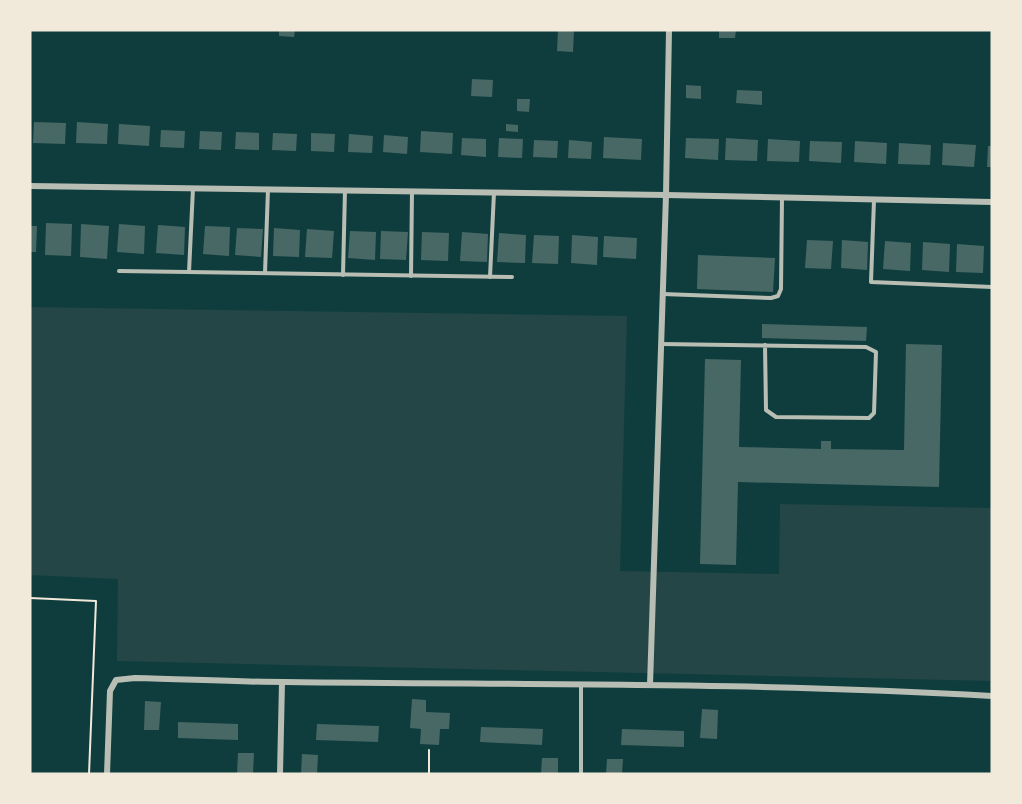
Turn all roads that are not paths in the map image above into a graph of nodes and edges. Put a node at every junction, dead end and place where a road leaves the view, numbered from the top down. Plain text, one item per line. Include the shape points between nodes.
1 (669, 30) edge
2 (30, 186) edge
3 (193, 188) junction
4 (268, 189) junction
5 (345, 190) junction
6 (412, 191) junction
7 (494, 192) junction
8 (666, 195) junction
9 (782, 198) junction
10 (874, 200) junction
11 (992, 202) edge
12 (119, 271) dead end
13 (189, 272) junction
14 (265, 273) junction
15 (343, 274) junction
16 (411, 276) junction
17 (490, 277) junction
18 (512, 277) dead end
19 (992, 287) edge
20 (662, 294) junction
21 (661, 344) junction
22 (765, 345) junction
23 (282, 682) junction
24 (581, 684) junction
25 (650, 685) junction
26 (992, 696) edge
27 (107, 774) edge
28 (280, 774) edge
29 (581, 774) edge

1 - 8 street
2 - 3 street
3 - 4 street
3 - 13 lane
4 - 5 street
4 - 14 lane
5 - 6 street
5 - 15 lane
6 - 7 street
6 - 16 lane
7 - 8 street
7 - 17 lane
8 - 9 street
8 - 20 street
9 - 10 street
9 - 20 lane via 778,296
10 - 11 street
10 - 19 lane via 871,282
12 - 13 lane
13 - 14 lane
14 - 15 lane
15 - 16 lane
16 - 17 lane
17 - 18 lane
20 - 21 street
21 - 22 lane
21 - 25 street
22 - 22 lane via 866,347 876,352 874,413 869,418 776,417 766,410
23 - 24 street
23 - 27 street via 116,680 110,691
23 - 28 street
24 - 25 street
24 - 29 lane
25 - 26 street

